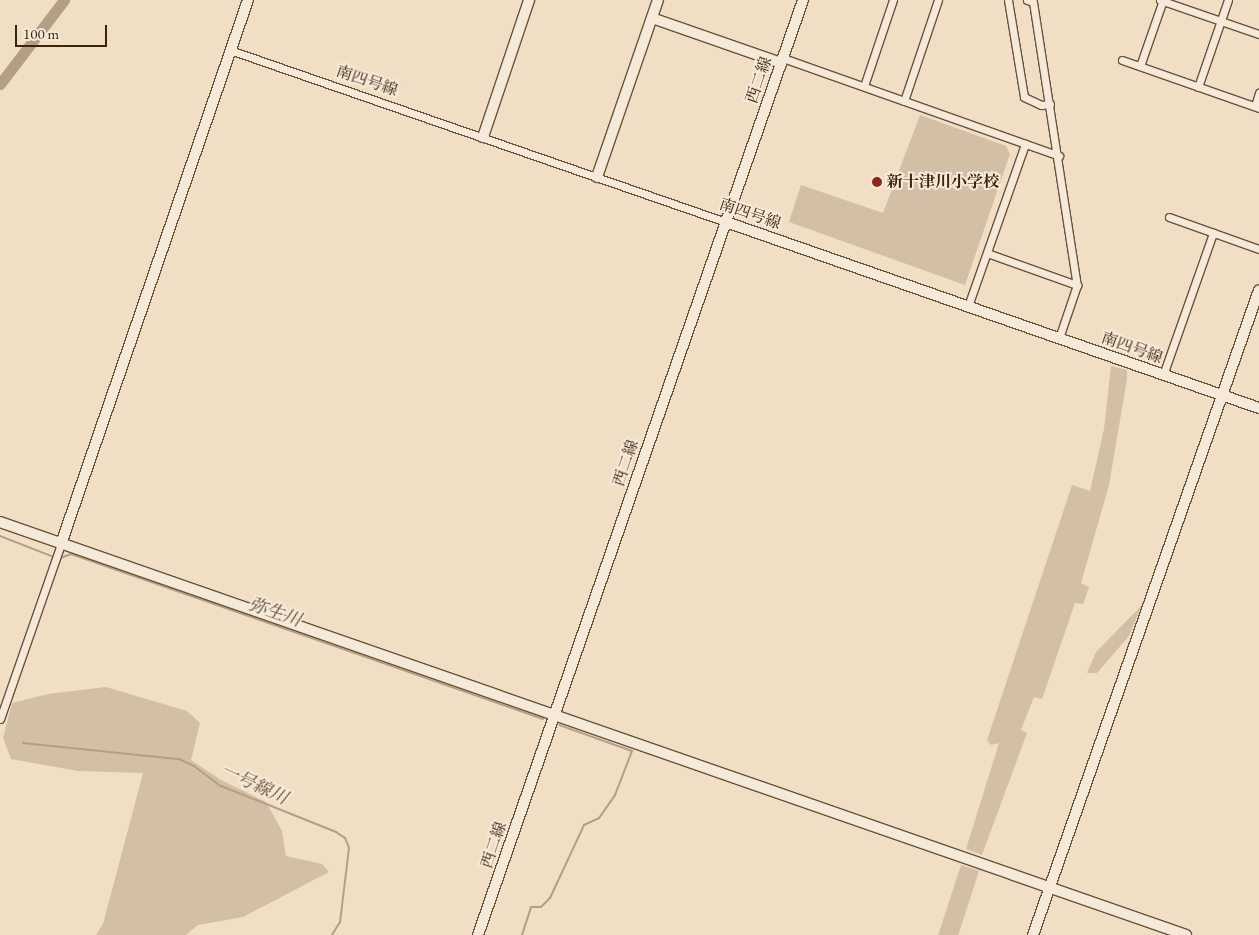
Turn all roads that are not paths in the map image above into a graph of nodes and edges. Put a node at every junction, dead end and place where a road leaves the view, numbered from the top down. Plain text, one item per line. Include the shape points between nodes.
1 (248, 0) edge
2 (529, 0) edge
3 (658, 0) edge
4 (803, 0) edge
5 (894, 0) edge
6 (938, 0) edge
7 (1008, 0) edge
8 (1027, 0) edge
9 (1162, 0) edge
10 (1228, 0) edge
11 (652, 18) junction
12 (1221, 21) junction
13 (1259, 34) edge
14 (230, 50) junction
15 (782, 60) junction
16 (1122, 60) dead end
17 (1140, 66) junction
18 (864, 86) junction
19 (1198, 87) junction
20 (1259, 93) edge
21 (904, 101) junction
22 (1050, 104) junction
23 (1257, 107) edge
24 (483, 137) junction
25 (1025, 144) junction
26 (1059, 156) junction
27 (596, 177) junction
28 (1169, 217) dead end
29 (726, 222) junction
30 (1213, 233) junction
31 (1259, 249) edge
32 (987, 253) junction
33 (1077, 285) junction
34 (1259, 290) edge
35 (968, 306) junction
36 (1059, 338) junction
37 (1163, 375) junction
38 (1223, 396) junction
39 (1259, 408) edge
40 (0, 522) edge
41 (62, 544) junction
42 (554, 716) junction
43 (0, 719) edge
44 (1049, 888) junction
45 (478, 935) edge
46 (1033, 935) edge
47 (1186, 935) edge

1 - 14 street
2 - 24 street
3 - 11 street
4 - 15 street, 西二線
5 - 18 street
6 - 21 street
7 - 22 street via 1024,97 1041,105
8 - 22 street via 1033,2
9 - 12 street
9 - 17 street
10 - 12 street
11 - 15 street
11 - 27 street
12 - 13 street
12 - 19 street
14 - 24 street, 南四号線
14 - 41 street
15 - 18 street
15 - 29 street, 西二線
16 - 17 street
17 - 19 street
18 - 21 street
19 - 23 street
20 - 23 street
21 - 25 street
22 - 26 street
24 - 27 street, 南四号線
25 - 26 street
25 - 32 street
26 - 33 street
27 - 29 street, 南四号線
28 - 30 street
29 - 35 street, 南四号線
29 - 42 street, 西二線
30 - 31 street
30 - 37 street
32 - 33 street
32 - 35 street
33 - 36 street
34 - 38 street
35 - 36 street, 南四号線
36 - 37 street, 南四号線
37 - 38 street, 南四号線
38 - 39 street, 南四号線
38 - 44 street
40 - 41 street
41 - 42 street
41 - 43 street
42 - 44 street
42 - 45 street, 西二線
44 - 46 street
44 - 47 street

